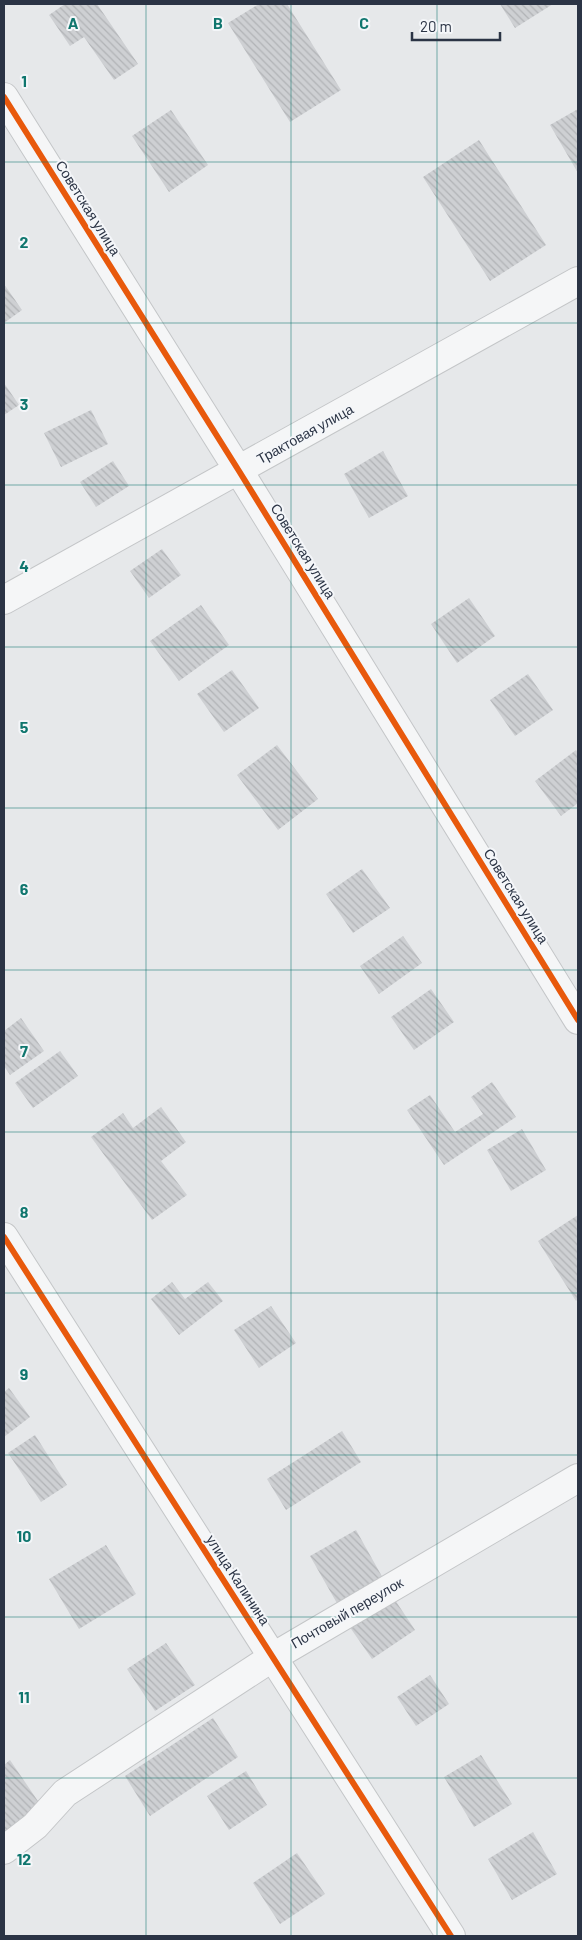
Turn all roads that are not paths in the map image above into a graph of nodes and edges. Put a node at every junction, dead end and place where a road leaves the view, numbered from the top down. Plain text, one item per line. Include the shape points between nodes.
1 (4, 97) edge
2 (578, 281) edge
3 (239, 471) junction
4 (4, 600) edge
5 (578, 1020) edge
6 (4, 1237) edge
7 (578, 1478) edge
8 (273, 1657) junction
9 (4, 1850) edge
10 (451, 1936) edge

1 - 3 street, Советская улица
2 - 3 street, Трактовая улица
3 - 4 street, Трактовая улица
3 - 5 street, Советская улица
6 - 8 street, улица Калинина
7 - 8 street, Почтовый переулок
8 - 9 street, Почтовый переулок via 65,1793 35,1826
8 - 10 street, улица Калинина

